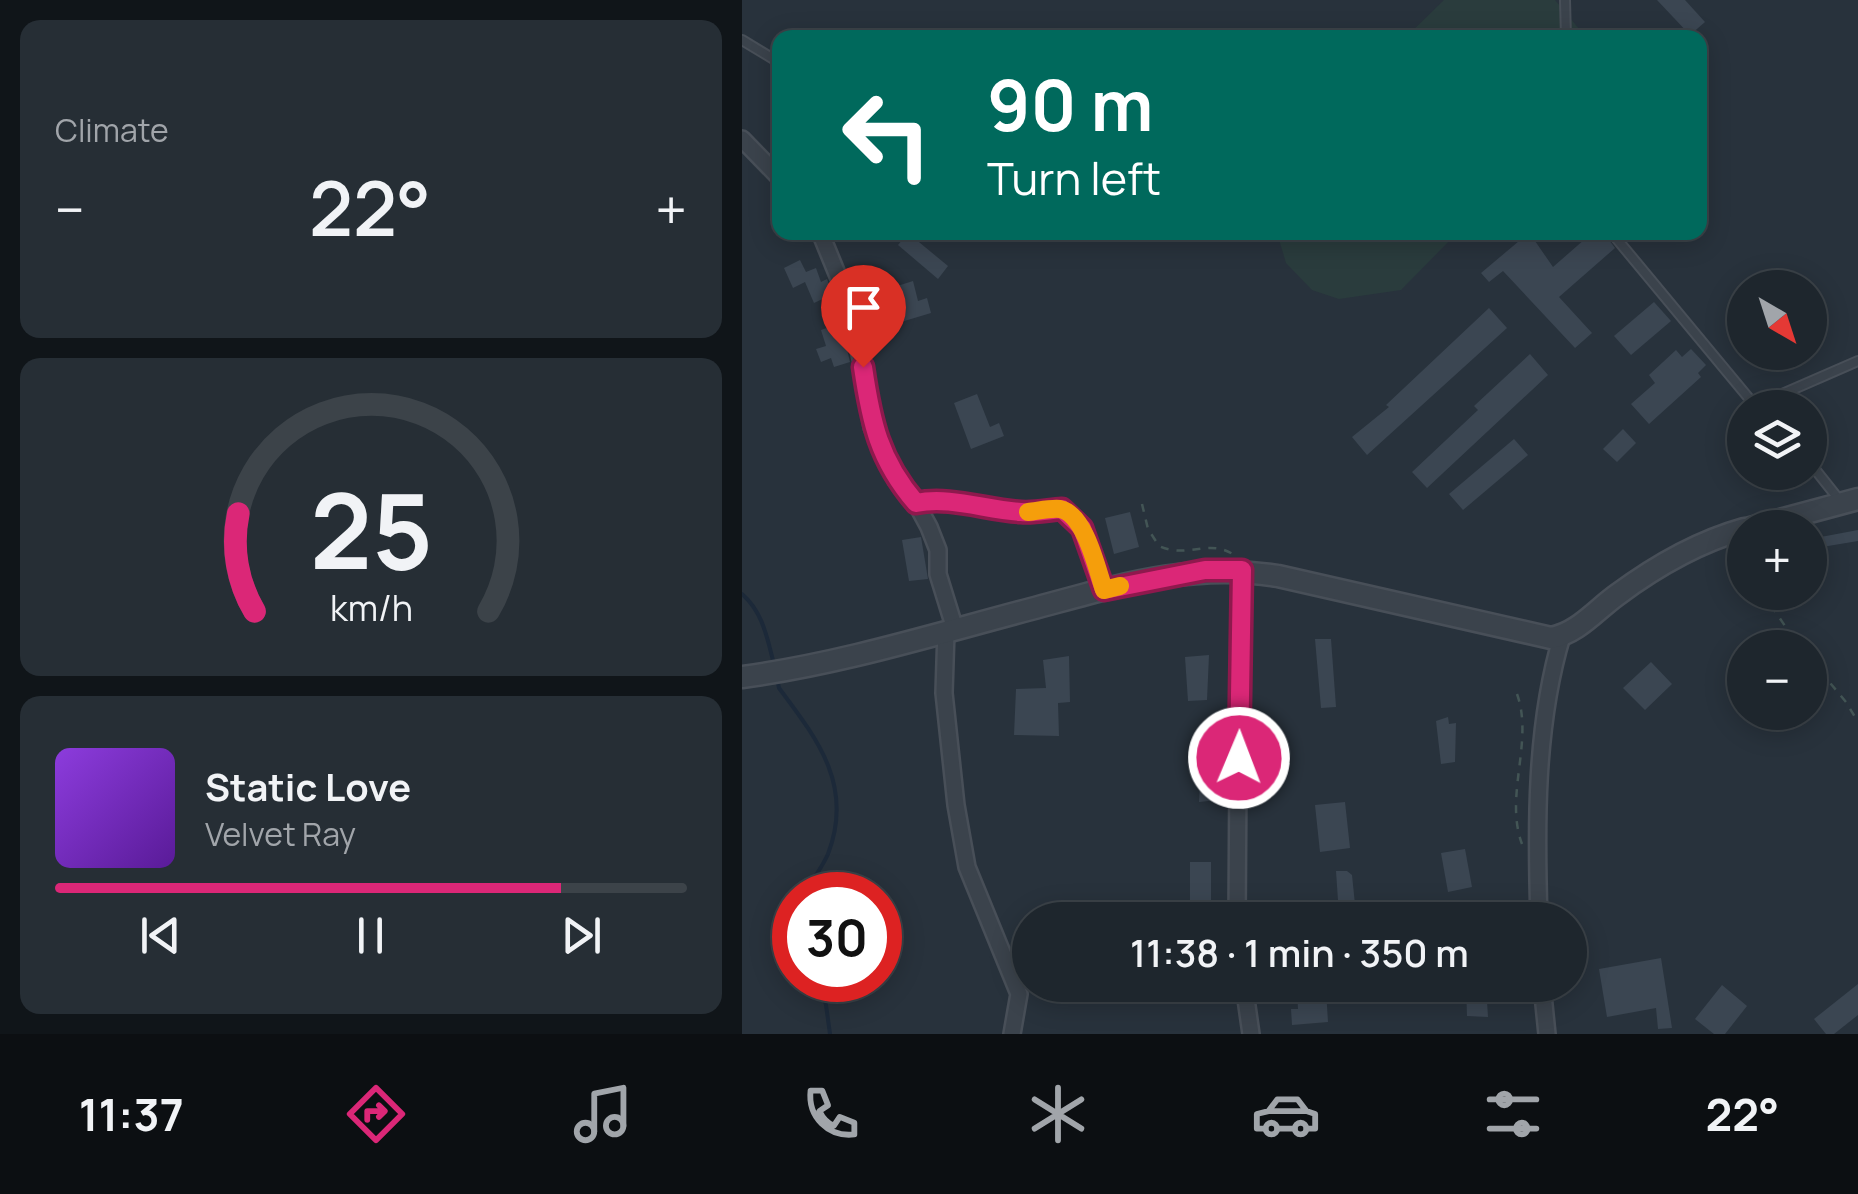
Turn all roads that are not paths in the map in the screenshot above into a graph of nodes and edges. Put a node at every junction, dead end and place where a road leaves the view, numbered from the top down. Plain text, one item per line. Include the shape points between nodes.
1 (1565, 0) edge
2 (1566, 30) edge
3 (742, 40) edge
4 (772, 59) edge
5 (742, 139) edge
6 (772, 170) edge
7 (823, 240) edge
8 (1618, 240) edge
9 (1858, 361) edge
10 (1744, 390) edge
11 (1791, 390) edge
12 (1827, 479) edge
13 (944, 500) junction
14 (1850, 501) edge
15 (916, 503) junction
16 (1816, 510) edge
17 (929, 527) junction
18 (1727, 534) edge
19 (1242, 570) junction
20 (1104, 590) junction
21 (950, 630) junction
22 (1562, 636) junction
23 (744, 677) edge
24 (1237, 902) edge
25 (1538, 902) edge
26 (1246, 1002) edge
27 (1544, 1002) edge
28 (1012, 1034) edge
29 (1250, 1034) edge
30 (1548, 1034) edge

1 - 2 lane
3 - 4 lane
5 - 6 street
7 - 15 street via 847,298 872,426 896,480
8 - 10 lane
9 - 11 lane
12 - 14 lane
13 - 15 street
13 - 17 street
13 - 20 street via 1021,512 1062,509 1082,528
14 - 16 street
15 - 17 street
17 - 21 street
18 - 22 street via 1673,558
19 - 20 street via 1205,570
19 - 22 street
19 - 24 street
20 - 21 street
21 - 23 street
21 - 28 street via 944,693 956,806 968,867 1019,994
22 - 25 street via 1544,740
26 - 29 street
27 - 30 street

